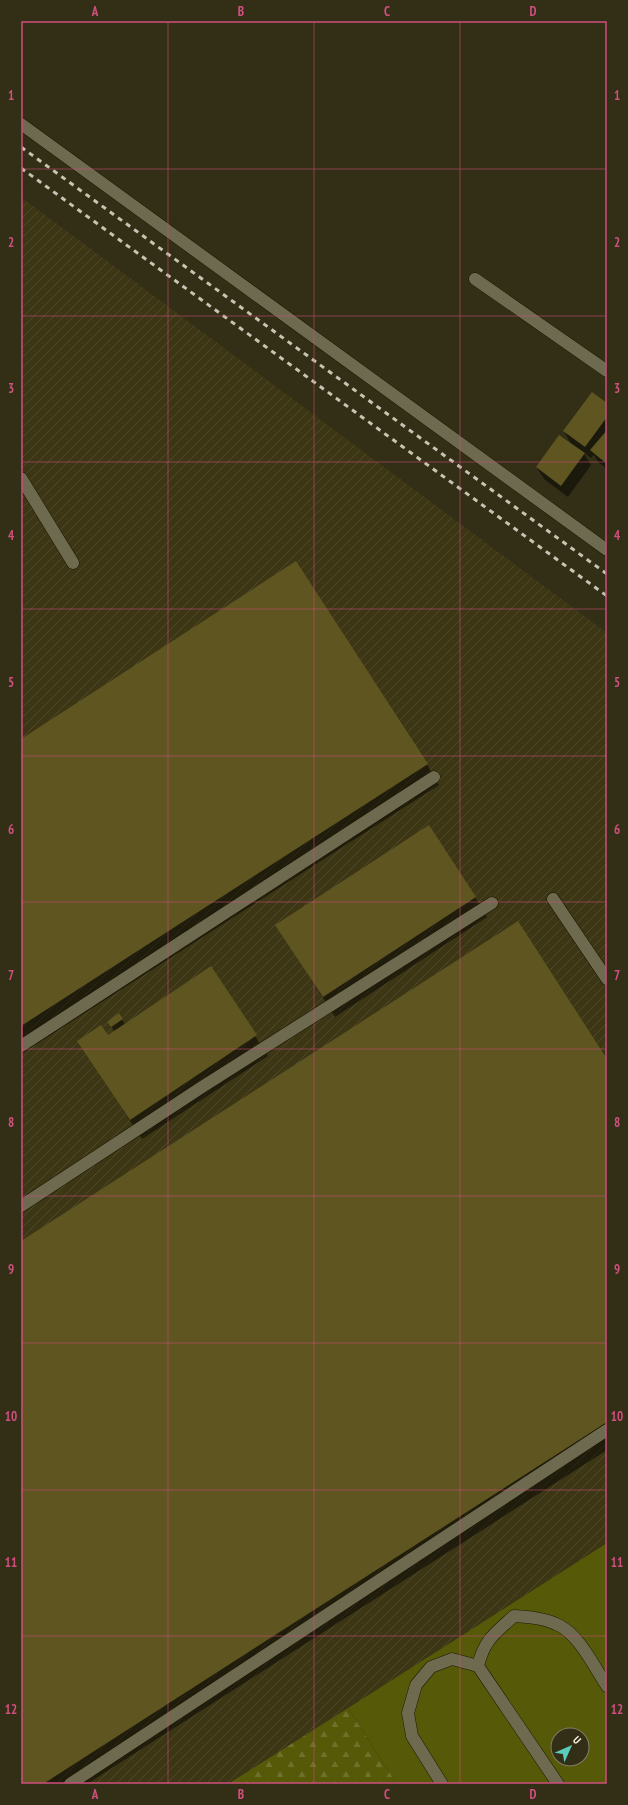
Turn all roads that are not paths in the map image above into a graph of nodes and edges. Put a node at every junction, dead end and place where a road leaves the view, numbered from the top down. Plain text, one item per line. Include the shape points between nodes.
1 (21, 124) edge
2 (475, 279) dead end
3 (607, 371) edge
4 (21, 478) edge
5 (607, 550) edge
6 (73, 563) dead end
7 (434, 777) dead end
8 (553, 898) dead end
9 (492, 903) dead end
10 (607, 979) edge
11 (21, 1046) edge
12 (21, 1206) edge
13 (607, 1430) edge
14 (478, 1666) junction
15 (607, 1686) edge
16 (70, 1784) edge
17 (442, 1784) edge
18 (558, 1784) edge

1 - 5 street
2 - 3 street
4 - 6 street
7 - 11 street
8 - 10 street
9 - 12 street via 202,1087
13 - 16 street
14 - 15 street via 481,1653 490,1637 514,1616 537,1618 558,1624 575,1637
14 - 17 street via 452,1659 431,1667 416,1685 408,1712 412,1736
14 - 18 street

